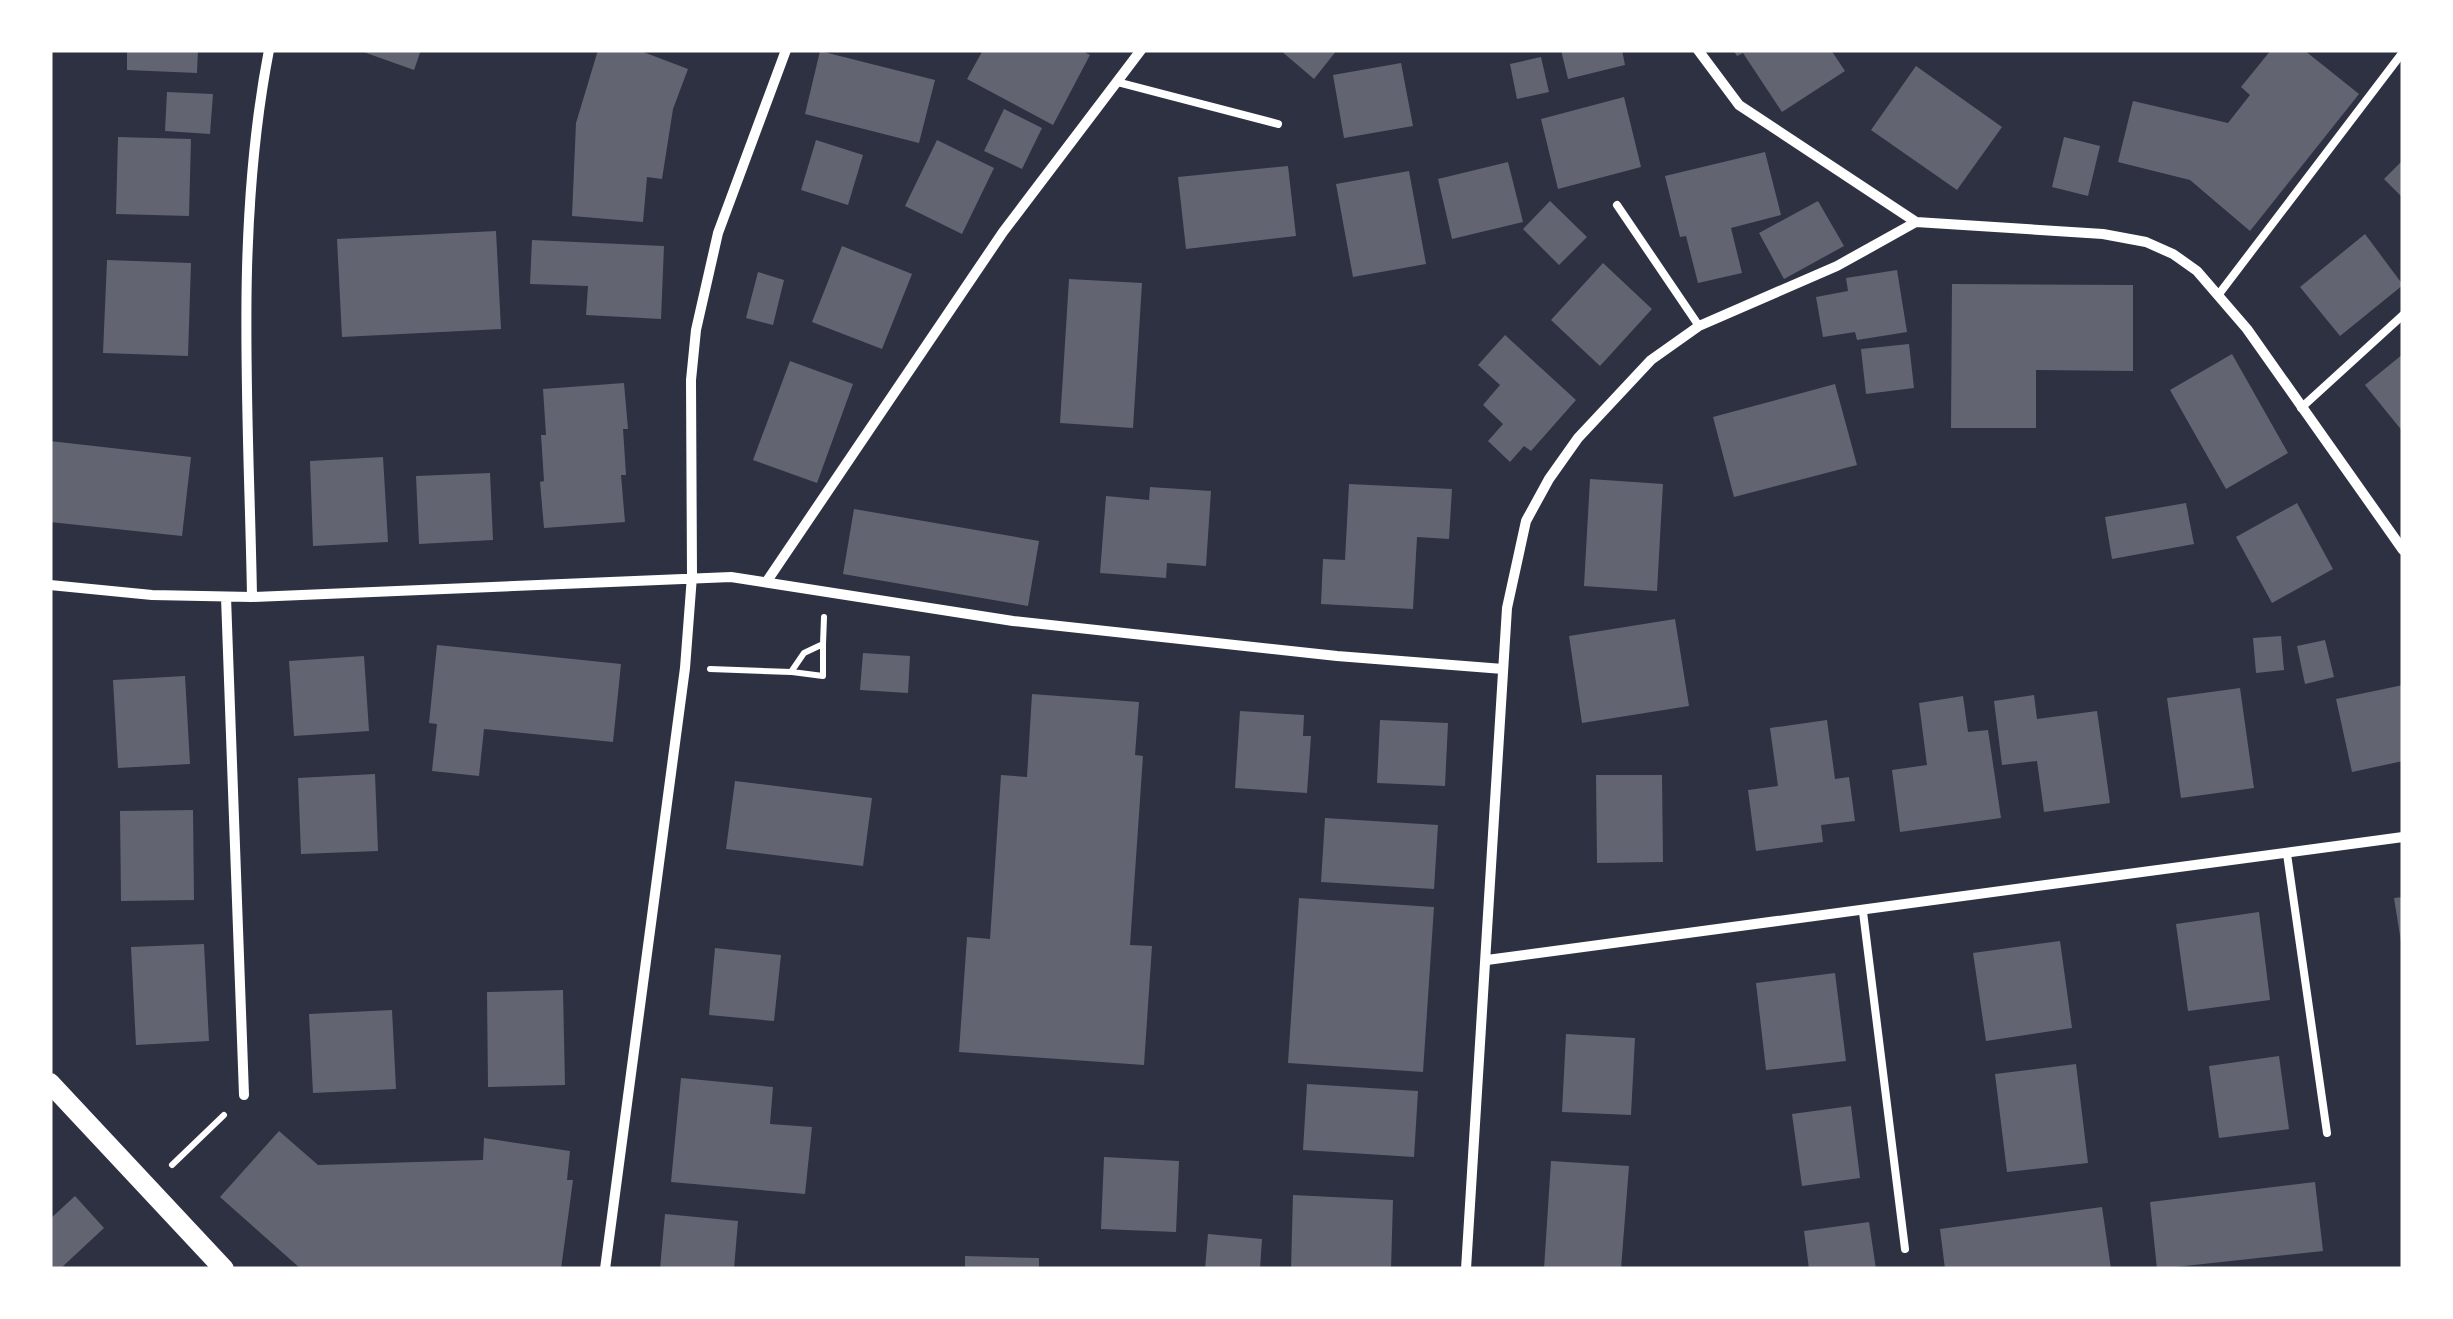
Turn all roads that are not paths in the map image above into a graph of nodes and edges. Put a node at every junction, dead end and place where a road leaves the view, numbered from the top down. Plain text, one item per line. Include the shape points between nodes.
1 (269, 50) edge
2 (786, 50) edge
3 (1141, 50) edge
4 (1698, 50) edge
5 (2403, 52) edge
6 (1117, 82) junction
7 (1278, 124) dead end
8 (1616, 205) dead end
9 (1916, 222) junction
10 (2219, 294) junction
11 (2403, 316) edge
12 (1699, 326) junction
13 (2301, 408) junction
14 (2403, 550) edge
15 (692, 576) junction
16 (767, 581) junction
17 (50, 585) edge
18 (226, 598) junction
19 (252, 598) junction
20 (1504, 669) junction
21 (2403, 837) edge
22 (2287, 854) junction
23 (1863, 912) junction
24 (1487, 960) junction
25 (50, 1083) edge
26 (244, 1095) road end
27 (2327, 1133) dead end
28 (1905, 1249) dead end
29 (224, 1269) edge
30 (605, 1269) edge
31 (1466, 1269) edge

1 - 19 street via 248,220
2 - 15 street via 718,233 702,299 692,380
3 - 6 street
4 - 9 street via 1739,105
5 - 10 lane
6 - 7 lane
6 - 16 street via 1003,232
8 - 12 lane
9 - 10 street via 2146,242 2185,262
9 - 12 street
10 - 13 street
11 - 13 lane
12 - 20 street via 1616,394 1549,479 1514,560
13 - 14 street
15 - 16 street
15 - 19 street
15 - 30 street
16 - 20 street via 1125,634
17 - 18 street
18 - 19 street
18 - 26 street
20 - 24 street
21 - 22 street
22 - 23 street
22 - 27 lane
23 - 24 street
23 - 28 lane
24 - 31 street
25 - 29 main road

